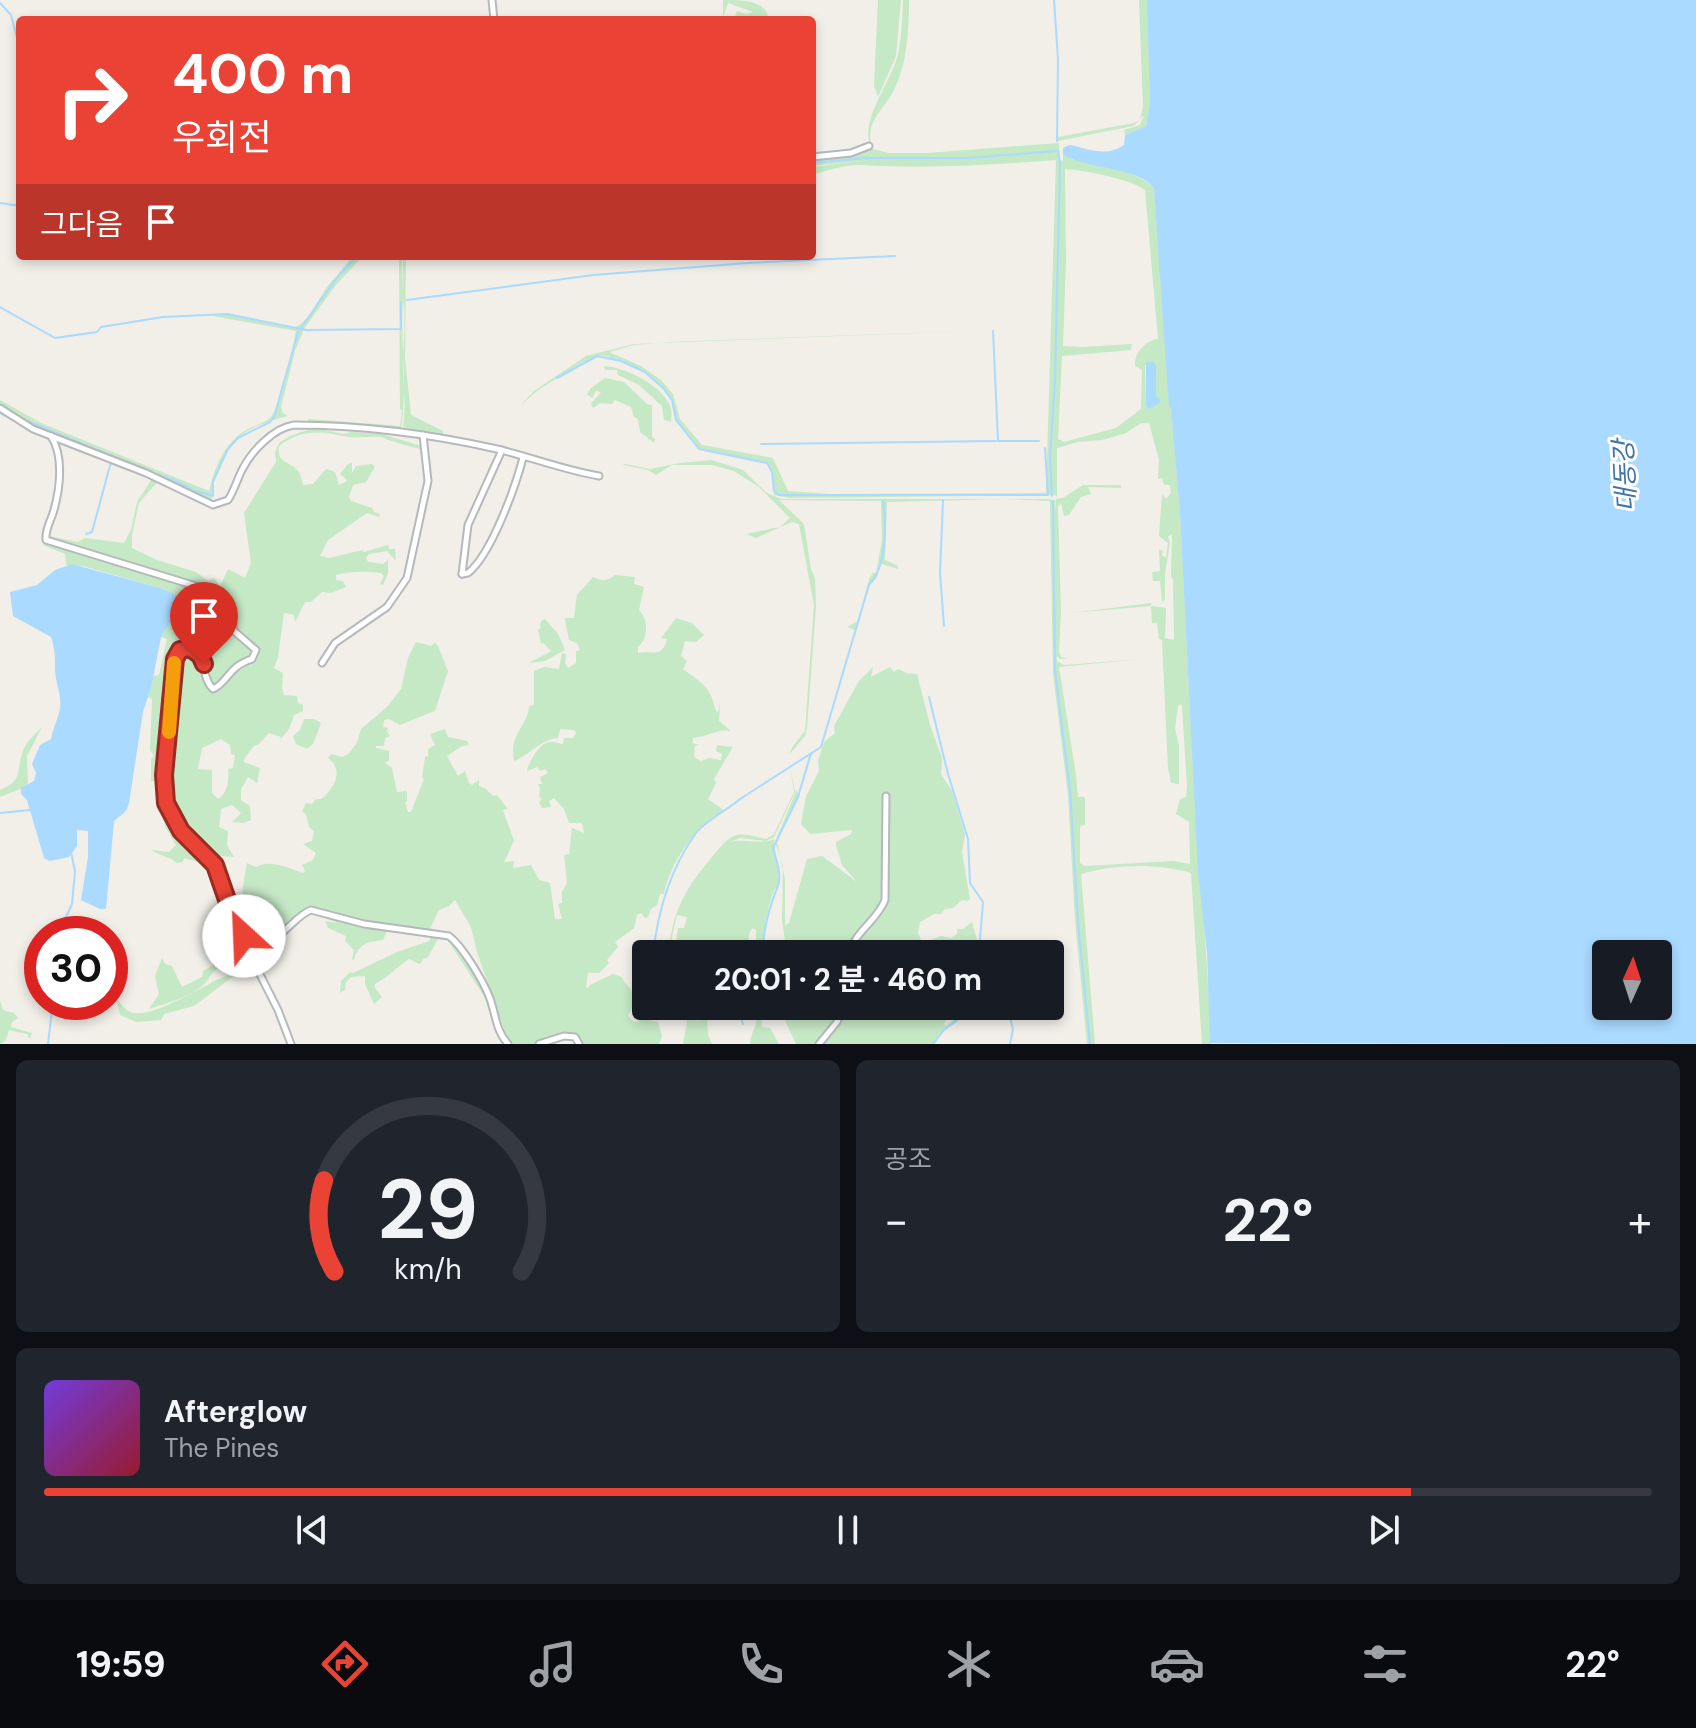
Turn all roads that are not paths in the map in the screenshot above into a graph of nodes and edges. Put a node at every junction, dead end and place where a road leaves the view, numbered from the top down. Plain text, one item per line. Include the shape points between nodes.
1 (869, 146) dead end
2 (816, 157) edge
3 (0, 408) edge
4 (423, 435) junction
5 (51, 436) junction
6 (502, 450) junction
7 (523, 458) junction
8 (599, 476) dead end
9 (322, 663) dead end
10 (886, 796) dead end
11 (239, 933) junction
12 (856, 940) edge
13 (838, 1020) edge
14 (291, 1044) edge
15 (508, 1044) edge
16 (539, 1044) edge
17 (579, 1044) edge
18 (819, 1044) edge

1 - 2 street
3 - 5 street
4 - 5 street via 343,426 284,427 249,458 231,497 217,505
4 - 6 street
4 - 9 street via 428,481 407,578 387,607 335,643
5 - 11 street via 59,452 59,478 46,540 222,594 230,603 234,631 256,650 213,689 198,652 187,647 178,652 164,775 170,813 215,865
6 - 7 street
6 - 7 street via 468,525 462,574 485,556
7 - 8 street
10 - 12 street via 885,904
11 - 14 street
11 - 15 street via 268,943 305,911 314,910 337,919 446,935 458,943 486,990
13 - 18 street
16 - 17 street via 567,1035

